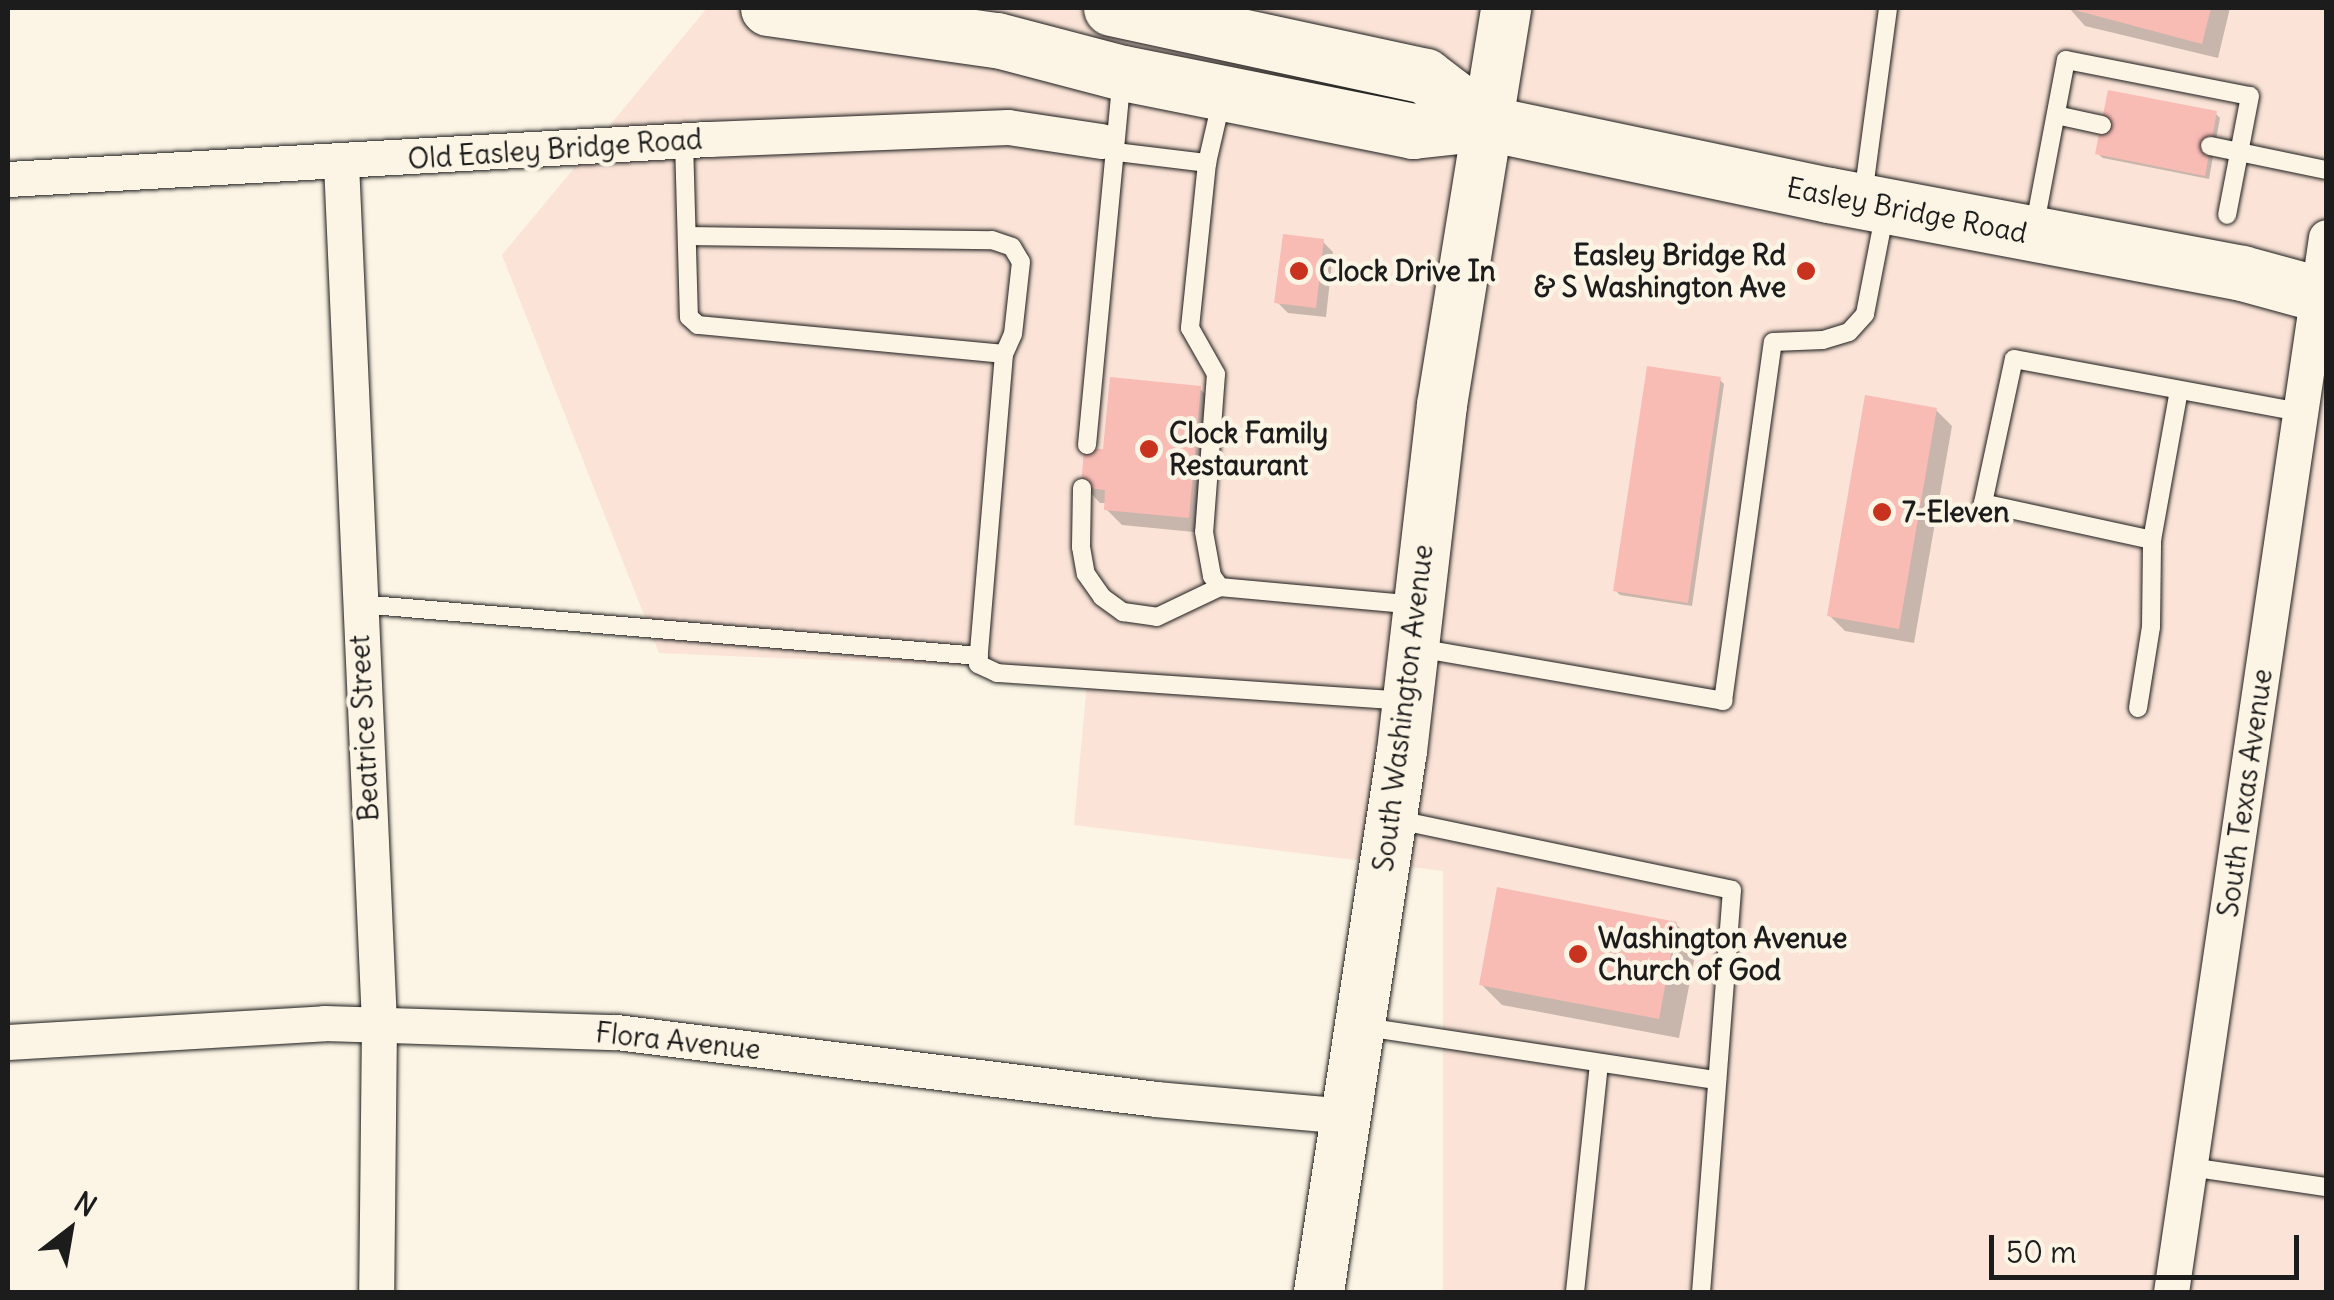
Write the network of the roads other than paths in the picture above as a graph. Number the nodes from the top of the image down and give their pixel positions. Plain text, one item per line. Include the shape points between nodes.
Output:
1 (768, 8) edge
2 (1111, 8) edge
3 (1506, 8) edge
4 (1888, 8) edge
5 (1228, 19) edge
6 (1123, 72) junction
7 (1223, 94) junction
8 (2056, 115) junction
9 (1487, 123) junction
10 (2102, 125) dead end
11 (684, 141) junction
12 (2210, 146) dead end
13 (1108, 147) junction
14 (2239, 151) junction
15 (341, 163) junction
16 (1206, 163) junction
17 (2326, 170) edge
18 (8, 179) edge
19 (1874, 204) junction
20 (2227, 215) dead end
21 (2032, 234) junction
22 (687, 236) junction
23 (2326, 237) edge
24 (2322, 295) edge
25 (1004, 354) junction
26 (2179, 390) junction
27 (2301, 412) junction
28 (1087, 446) dead end
29 (1082, 488) dead end
30 (2152, 540) junction
31 (1220, 587) junction
32 (358, 604) junction
33 (1414, 626) junction
34 (979, 656) junction
35 (1406, 702) junction
36 (2138, 708) dead end
37 (1391, 819) junction
38 (378, 1024) junction
39 (1359, 1026) junction
40 (8, 1042) edge
41 (1599, 1062) junction
42 (1717, 1080) junction
43 (1346, 1116) junction
44 (2190, 1167) junction
45 (2326, 1187) edge
46 (376, 1292) edge
47 (1320, 1292) edge
48 (1575, 1292) edge
49 (1700, 1292) edge
50 (2171, 1292) edge

1 - 6 highway, Easley Bridge Road via 997,40
2 - 5 highway, Easley Bridge Road
3 - 9 main road, South Washington Avenue
4 - 19 lane
5 - 9 highway, Easley Bridge Road via 1425,76
6 - 7 highway, Easley Bridge Road
6 - 13 lane
7 - 9 highway, Easley Bridge Road via 1414,131
7 - 16 lane
8 - 10 lane
8 - 14 lane via 2066,60 2250,96
8 - 21 lane
9 - 19 highway, Easley Bridge Road
9 - 33 main road, South Washington Avenue
11 - 13 street, Old Easley Bridge Road via 1008,127
11 - 15 street, Old Easley Bridge Road
11 - 22 lane
12 - 14 lane
13 - 16 lane
13 - 28 lane
14 - 17 lane
14 - 20 lane
15 - 18 street, Old Easley Bridge Road
15 - 32 street, Beatrice Street
16 - 31 lane via 1190,328 1216,374 1204,532
19 - 21 highway, Easley Bridge Road
19 - 33 lane via 1864,314 1849,332 1823,340 1773,342 1723,701
21 - 24 highway, Easley Bridge Road via 2242,273
22 - 25 lane via 689,317 698,325
22 - 25 lane via 992,240 1012,247 1021,262 1013,334
23 - 24 street, South Texas Avenue
24 - 27 street, South Texas Avenue
25 - 34 lane
26 - 27 lane
26 - 30 lane
26 - 30 lane via 2014,360 1983,504
27 - 44 street, South Texas Avenue
29 - 31 lane via 1086,574 1122,612 1157,617
30 - 36 lane via 2151,627
31 - 33 lane
32 - 34 lane
32 - 38 street, Beatrice Street
33 - 35 main road, South Washington Avenue
34 - 35 lane via 978,664 997,672
35 - 37 main road, South Washington Avenue
37 - 39 main road, South Washington Avenue
37 - 42 lane via 1732,890
38 - 40 street, Flora Avenue
38 - 43 street, Flora Avenue via 616,1032
38 - 46 street, Beatrice Street
39 - 41 lane
39 - 43 main road, South Washington Avenue
41 - 42 lane
41 - 48 lane
42 - 49 lane
43 - 47 main road, South Washington Avenue
44 - 45 lane
44 - 50 street, South Texas Avenue

